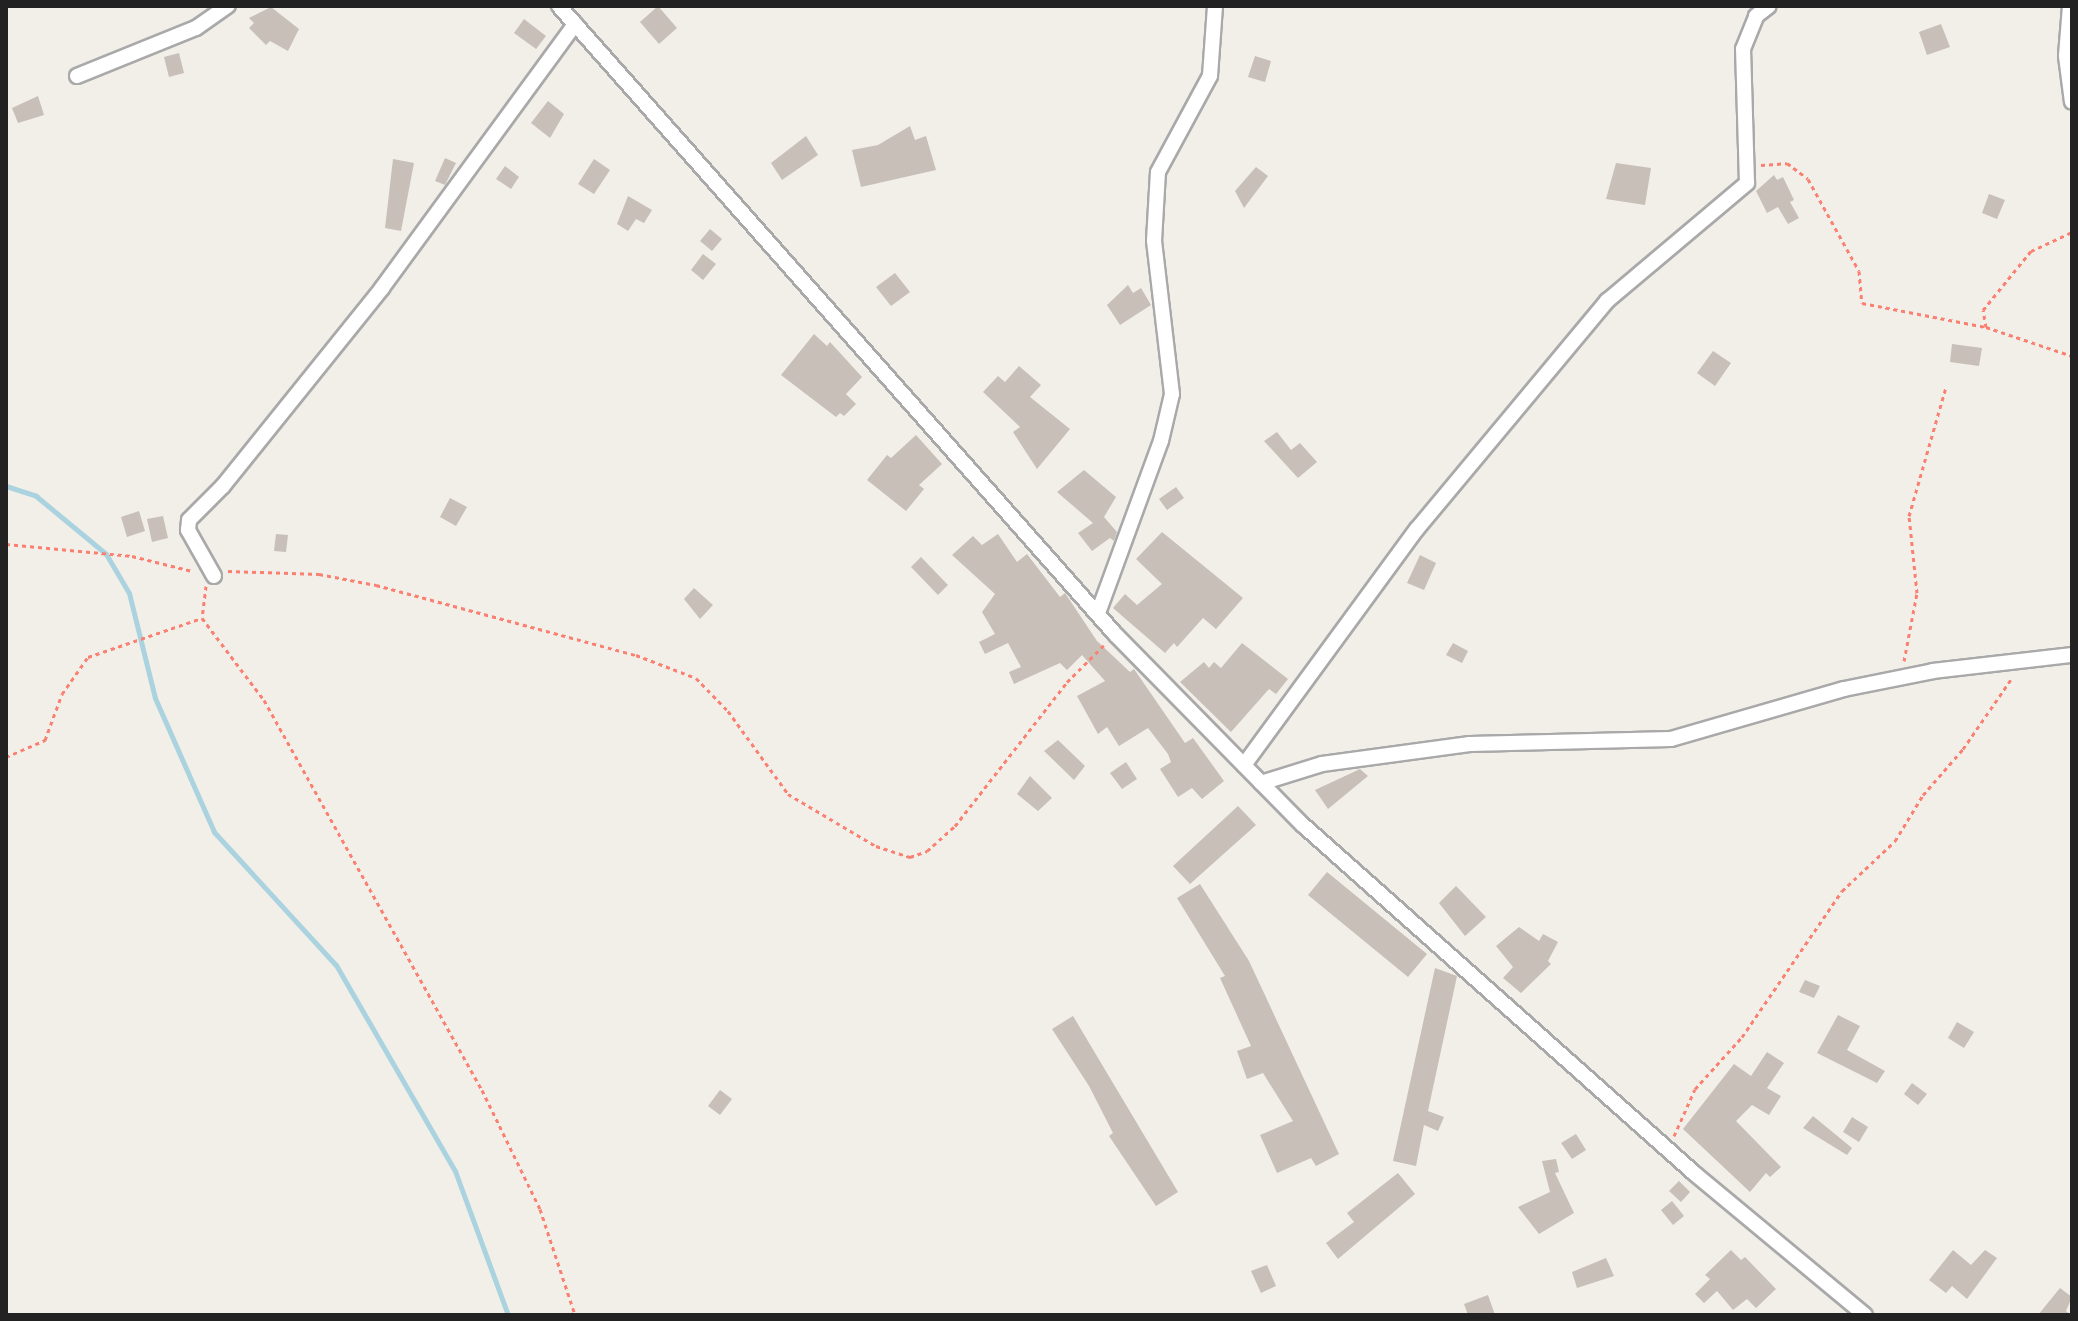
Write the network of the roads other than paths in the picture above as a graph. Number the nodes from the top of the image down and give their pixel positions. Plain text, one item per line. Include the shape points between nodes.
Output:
1 (228, 6) edge
2 (559, 6) edge
3 (1215, 6) edge
4 (1769, 6) edge
5 (2070, 6) edge
6 (575, 24) junction
7 (77, 76) dead end
8 (2072, 102) edge
9 (214, 576) road end
10 (1098, 613) junction
11 (2072, 655) edge
12 (1244, 765) junction
13 (1261, 783) junction
14 (1865, 1315) edge

1 - 7 street via 196,28
2 - 6 street
3 - 10 street via 1210,76 1158,172 1154,241 1172,394 1161,441
4 - 12 street via 1756,16 1743,49 1747,183 1607,301 1417,529
5 - 8 street via 2066,56
6 - 9 street via 382,288 223,486 189,520 188,530
6 - 10 street
10 - 12 street
11 - 13 street via 1901,677 1671,739 1470,744 1322,764
12 - 13 street
13 - 14 street via 1670,1151

